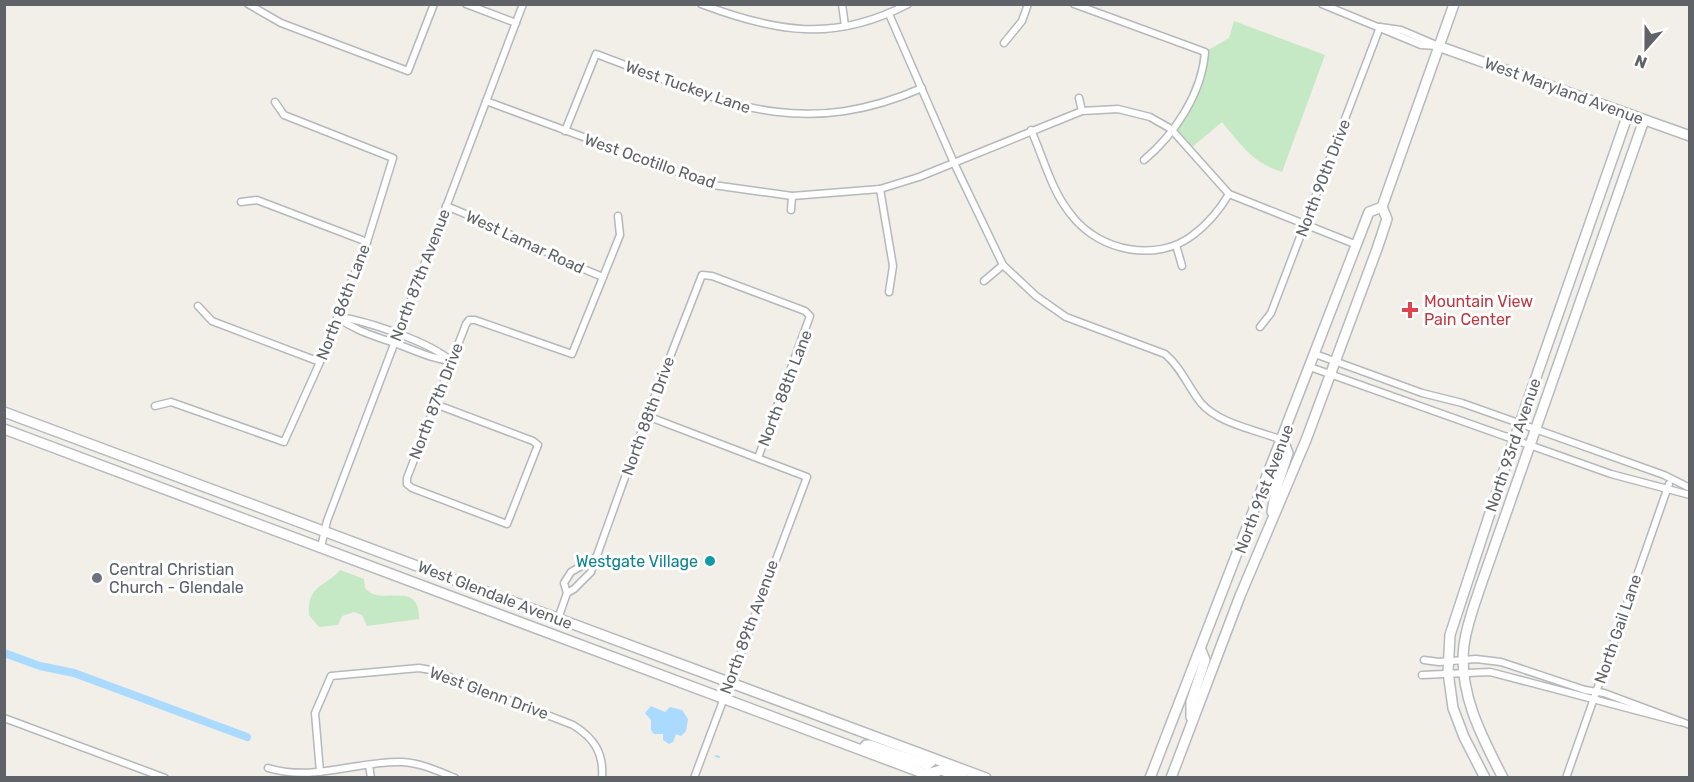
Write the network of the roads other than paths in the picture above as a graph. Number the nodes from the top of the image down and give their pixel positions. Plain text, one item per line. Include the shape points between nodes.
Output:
1 (248, 4) edge
2 (434, 4) edge
3 (466, 4) edge
4 (523, 4) edge
5 (701, 4) edge
6 (842, 4) edge
7 (908, 4) edge
8 (1028, 4) edge
9 (1074, 4) edge
10 (1322, 4) edge
11 (1454, 4) edge
12 (889, 14) junction
13 (516, 23) junction
14 (845, 26) junction
15 (1380, 27) junction
16 (1004, 44) dead end
17 (1438, 46) junction
18 (921, 88) junction
19 (1079, 98) dead end
20 (486, 101) junction
21 (275, 102) dead end
22 (1082, 111) junction
23 (1628, 114) junction
24 (1644, 120) junction
25 (1171, 129) junction
26 (1031, 130) junction
27 (565, 131) junction
28 (1689, 136) edge
29 (1144, 160) dead end
30 (954, 164) junction
31 (880, 189) junction
32 (1229, 194) junction
33 (792, 196) junction
34 (241, 202) dead end
35 (446, 206) junction
36 (1382, 207) junction
37 (791, 210) dead end
38 (618, 216) dead end
39 (1305, 225) junction
40 (367, 242) junction
41 (1176, 245) junction
42 (1357, 245) junction
43 (1003, 265) junction
44 (1182, 266) dead end
45 (603, 278) junction
46 (984, 281) dead end
47 (889, 292) dead end
48 (198, 306) dead end
49 (810, 316) joint
50 (337, 317) junction
51 (365, 323) junction
52 (1260, 327) dead end
53 (361, 333) junction
54 (398, 335) junction
55 (394, 343) junction
56 (1315, 354) junction
57 (452, 361) junction
58 (320, 362) junction
59 (1335, 362) junction
60 (1310, 367) junction
61 (1330, 375) junction
62 (435, 404) junction
63 (155, 405) dead end
64 (4, 412) edge
65 (647, 416) junction
66 (1520, 424) junction
67 (4, 429) edge
68 (1535, 430) junction
69 (1514, 439) junction
70 (1283, 440) junction
71 (1530, 444) junction
72 (758, 458) junction
73 (1669, 484) junction
74 (1689, 488) edge
75 (1689, 495) edge
76 (1271, 523) junction
77 (325, 531) junction
78 (321, 547) junction
79 (596, 557) junction
80 (571, 572) junction
81 (580, 581) junction
82 (567, 592) junction
83 (558, 619) junction
84 (552, 634) junction
85 (1201, 650) junction
86 (1424, 660) dead end
87 (1447, 660) junction
88 (1463, 660) junction
89 (1448, 672) junction
90 (1464, 672) junction
91 (1422, 675) dead end
92 (729, 682) junction
93 (1595, 694) junction
94 (723, 697) junction
95 (4, 718) edge
96 (1689, 725) edge
97 (1190, 726) junction
98 (862, 750) junction
99 (934, 759) junction
100 (369, 765) junction
101 (268, 768) dead end
102 (320, 772) junction
103 (931, 776) edge
104 (165, 777) edge
105 (371, 777) edge
106 (455, 777) edge
107 (602, 777) edge
108 (694, 777) edge
109 (963, 777) edge
110 (986, 777) edge
111 (1150, 777) edge
112 (1171, 777) edge
113 (1485, 777) edge
114 (1503, 777) edge
115 (1566, 777) edge

1 - 2 street via 282,23 408,71
3 - 13 street
4 - 13 street, North 87th Avenue
5 - 14 street via 768,27 800,30
6 - 14 street
7 - 12 street
8 - 16 street via 1022,21
9 - 25 street via 1205,52 1204,69 1193,97
10 - 15 street, West Maryland Avenue
11 - 17 main road, North 91st Avenue
12 - 14 street
12 - 18 street
13 - 20 street, North 87th Avenue
15 - 17 street, West Maryland Avenue via 1401,30
15 - 39 street, North 90th Drive
17 - 23 main road, West Maryland Avenue
17 - 36 main road, North 91st Avenue
18 - 27 street, West Tuckey Lane via 885,104 831,114 792,114 754,110 718,100 596,54
18 - 30 street
19 - 22 street
20 - 27 street, West Ocotillo Road
20 - 35 street, North 87th Avenue
21 - 40 street, North 86th Lane via 284,115 393,158
22 - 25 street via 1118,109 1150,117
22 - 26 street
23 - 24 main road, West Maryland Avenue
23 - 66 main road, North 93rd Avenue
24 - 28 main road, West Maryland Avenue
24 - 68 main road, North 93rd Avenue
25 - 29 street
25 - 32 street
26 - 30 street, West Ocotillo Road
26 - 41 street via 1063,203 1095,237 1125,249 1154,250
27 - 33 street, West Ocotillo Road via 713,184
30 - 31 street, West Ocotillo Road
30 - 43 street
31 - 33 street, West Ocotillo Road
31 - 47 street via 893,266
32 - 39 street
32 - 41 street via 1207,223
33 - 37 street
34 - 40 street via 257,200
35 - 45 street, West Lamar Road via 491,223 551,256
35 - 54 street, North 87th Avenue
36 - 42 main road, North 91st Avenue via 1369,212
36 - 59 main road, North 91st Avenue via 1388,219
38 - 45 street via 620,235
39 - 42 street
39 - 52 street, North 90th Drive via 1270,313
40 - 50 street, North 86th Lane
41 - 44 street
42 - 56 main road, North 91st Avenue
43 - 46 street
43 - 70 street via 1035,296 1066,317 1165,354 1199,401 1215,414
45 - 57 street, North 87th Drive via 572,354 469,320
48 - 58 street via 212,321
49 - 65 street, North 88th Drive via 702,275
49 - 72 street, North 88th Lane
50 - 51 street
50 - 53 street
50 - 58 street, North 86th Lane
51 - 53 street
51 - 54 street
53 - 55 street
54 - 55 street, North 87th Avenue
54 - 57 street via 441,352
55 - 57 street via 438,360
55 - 77 street, North 87th Avenue
56 - 59 street
56 - 60 main road, North 91st Avenue
57 - 62 street, North 87th Drive
58 - 63 street, North 86th Lane via 284,442 171,402
59 - 61 main road, North 91st Avenue
59 - 66 street
60 - 61 street
60 - 70 main road, North 91st Avenue
61 - 69 street
61 - 76 main road, North 91st Avenue
62 - 62 street, North 87th Drive via 538,445 507,524 407,484
64 - 77 main road, West Glendale Avenue
65 - 72 street
65 - 79 street, North 88th Drive
66 - 68 street
66 - 69 main road, North 93rd Avenue
67 - 78 main road, West Glendale Avenue
68 - 71 main road, North 93rd Avenue
68 - 73 street via 1664,475
69 - 71 street
69 - 87 main road, North 93rd Avenue via 1455,615
70 - 76 main road via 1288,453 1273,500
70 - 85 main road, North 91st Avenue
71 - 73 street via 1611,474
71 - 88 main road, North 93rd Avenue via 1471,617
72 - 92 street, North 89th Avenue via 807,477
73 - 74 street
73 - 75 street
73 - 93 street, North Gail Lane
76 - 97 main road, North 91st Avenue
77 - 78 street, North 87th Avenue
77 - 83 main road, West Glendale Avenue
78 - 84 main road, West Glendale Avenue
79 - 80 street
79 - 81 street, North 88th Drive via 591,572
80 - 81 street
80 - 82 street via 564,583
81 - 82 street, North 88th Drive
82 - 83 street
83 - 84 main road
83 - 92 main road, West Glendale Avenue
84 - 94 main road, West Glendale Avenue
85 - 97 main road via 1206,660 1191,702
85 - 111 main road, North 91st Avenue
86 - 87 street
87 - 88 street
87 - 89 main road, North 93rd Avenue
88 - 90 main road, North 93rd Avenue
88 - 93 street via 1501,662
89 - 90 street
89 - 91 street
89 - 113 main road, North 93rd Avenue via 1457,722
90 - 93 street via 1502,674 1582,698
90 - 114 main road, North 93rd Avenue via 1472,711
92 - 94 street, North 89th Avenue
92 - 99 main road, West Glendale Avenue
93 - 96 street
93 - 115 street, North Gail Lane
94 - 98 main road, West Glendale Avenue
94 - 108 street, North 89th Avenue
95 - 104 street
97 - 112 main road, North 91st Avenue
98 - 99 main road via 870,745 927,765
98 - 103 main road, West Glendale Avenue
99 - 110 main road, West Glendale Avenue
100 - 102 street
100 - 105 street
100 - 106 street via 415,764
101 - 102 street via 299,775
102 - 107 street, West Glenn Drive via 315,713 331,676 405,668 431,670 573,724 600,751
103 - 109 main road, West Glendale Avenue via 941,770

